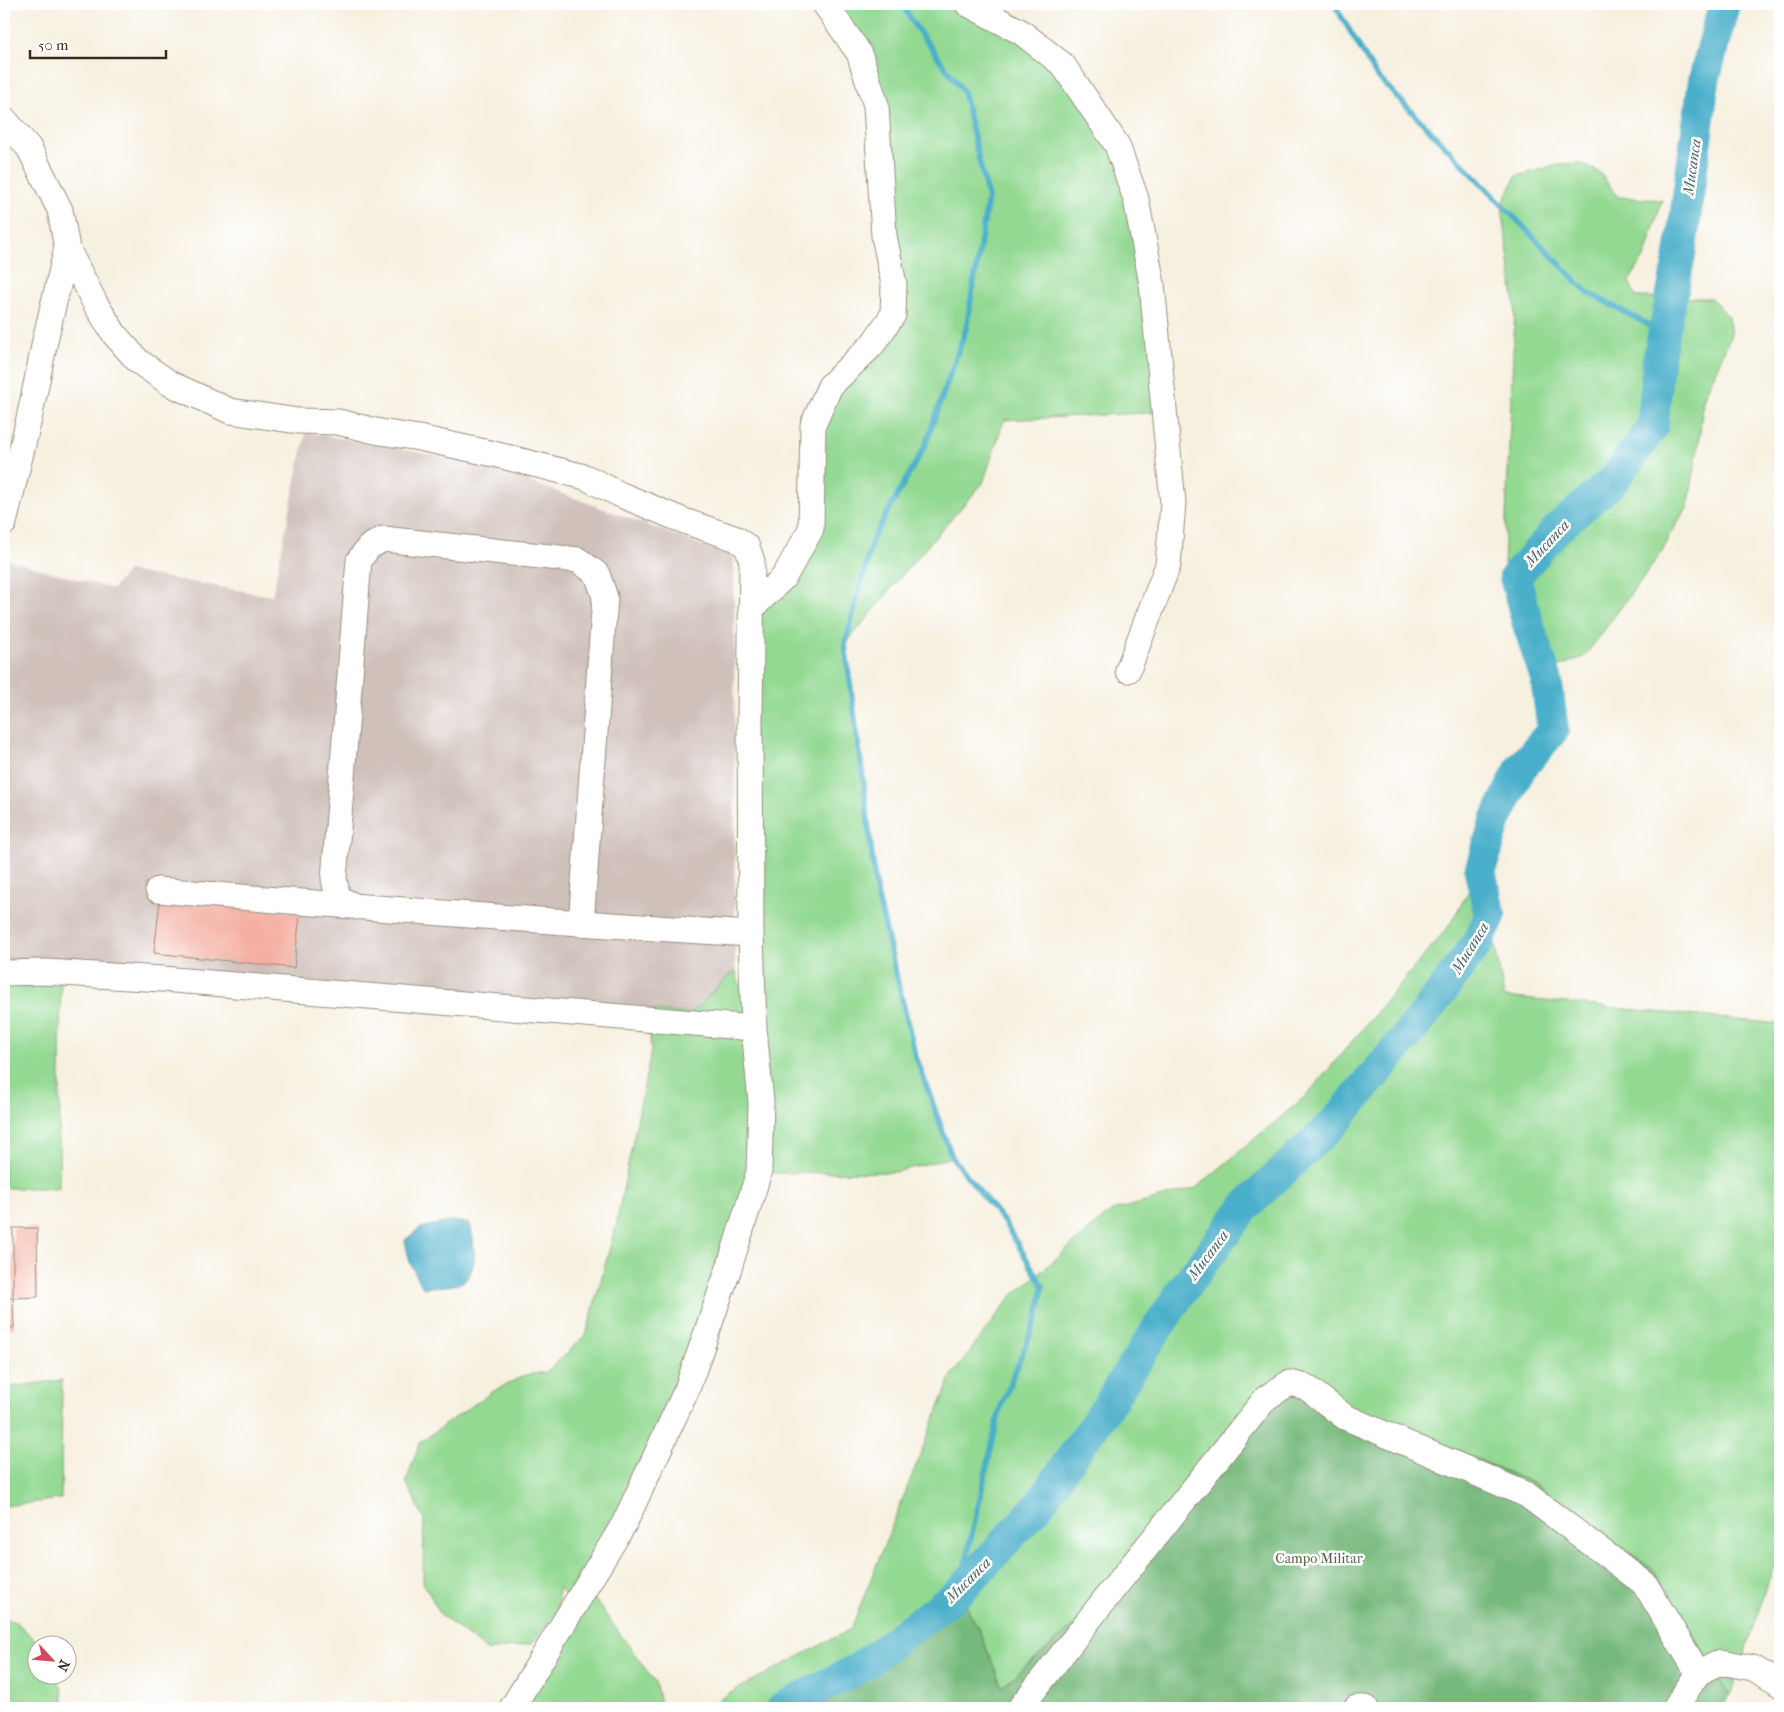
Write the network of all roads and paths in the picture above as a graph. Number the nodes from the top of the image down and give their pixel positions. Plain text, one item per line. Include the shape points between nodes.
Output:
1 (825, 4) edge
2 (968, 4) edge
3 (4, 119) edge
4 (67, 248) junction
5 (4, 523) edge
6 (751, 610) junction
7 (1128, 670) dead end
8 (158, 890) dead end
9 (357, 907) junction
10 (581, 924) junction
11 (751, 934) junction
12 (4, 973) edge
13 (754, 1028) junction
14 (1698, 1673) junction
15 (1780, 1684) edge
16 (512, 1708) edge
17 (1020, 1708) edge
18 (1356, 1708) edge
19 (1366, 1708) edge
20 (1675, 1708) edge

1 - 6 street via 859,53 876,105 884,236 894,284 893,315 872,345 830,386 812,425 811,529 784,577
2 - 7 street via 1021,32 1063,65 1117,145 1136,199 1152,284 1172,503 1168,565
3 - 4 street via 29,148 60,210
4 - 5 street
4 - 6 street via 115,335 138,361 171,384 230,411 298,421 338,422 494,454 585,477 684,521 737,539 747,547 752,561
6 - 11 street
8 - 9 street
9 - 10 street
9 - 10 street via 338,898 334,880 359,560 369,547 383,539 578,560 597,574 605,597
10 - 11 street
11 - 13 street
12 - 13 street via 46,972 162,979
13 - 16 street via 761,1102 759,1172 687,1389 624,1524
14 - 15 street via 1721,1662 1753,1668
14 - 17 street via 1645,1584 1527,1495 1345,1417 1306,1387 1289,1383 1266,1398
14 - 20 street
18 - 19 street

